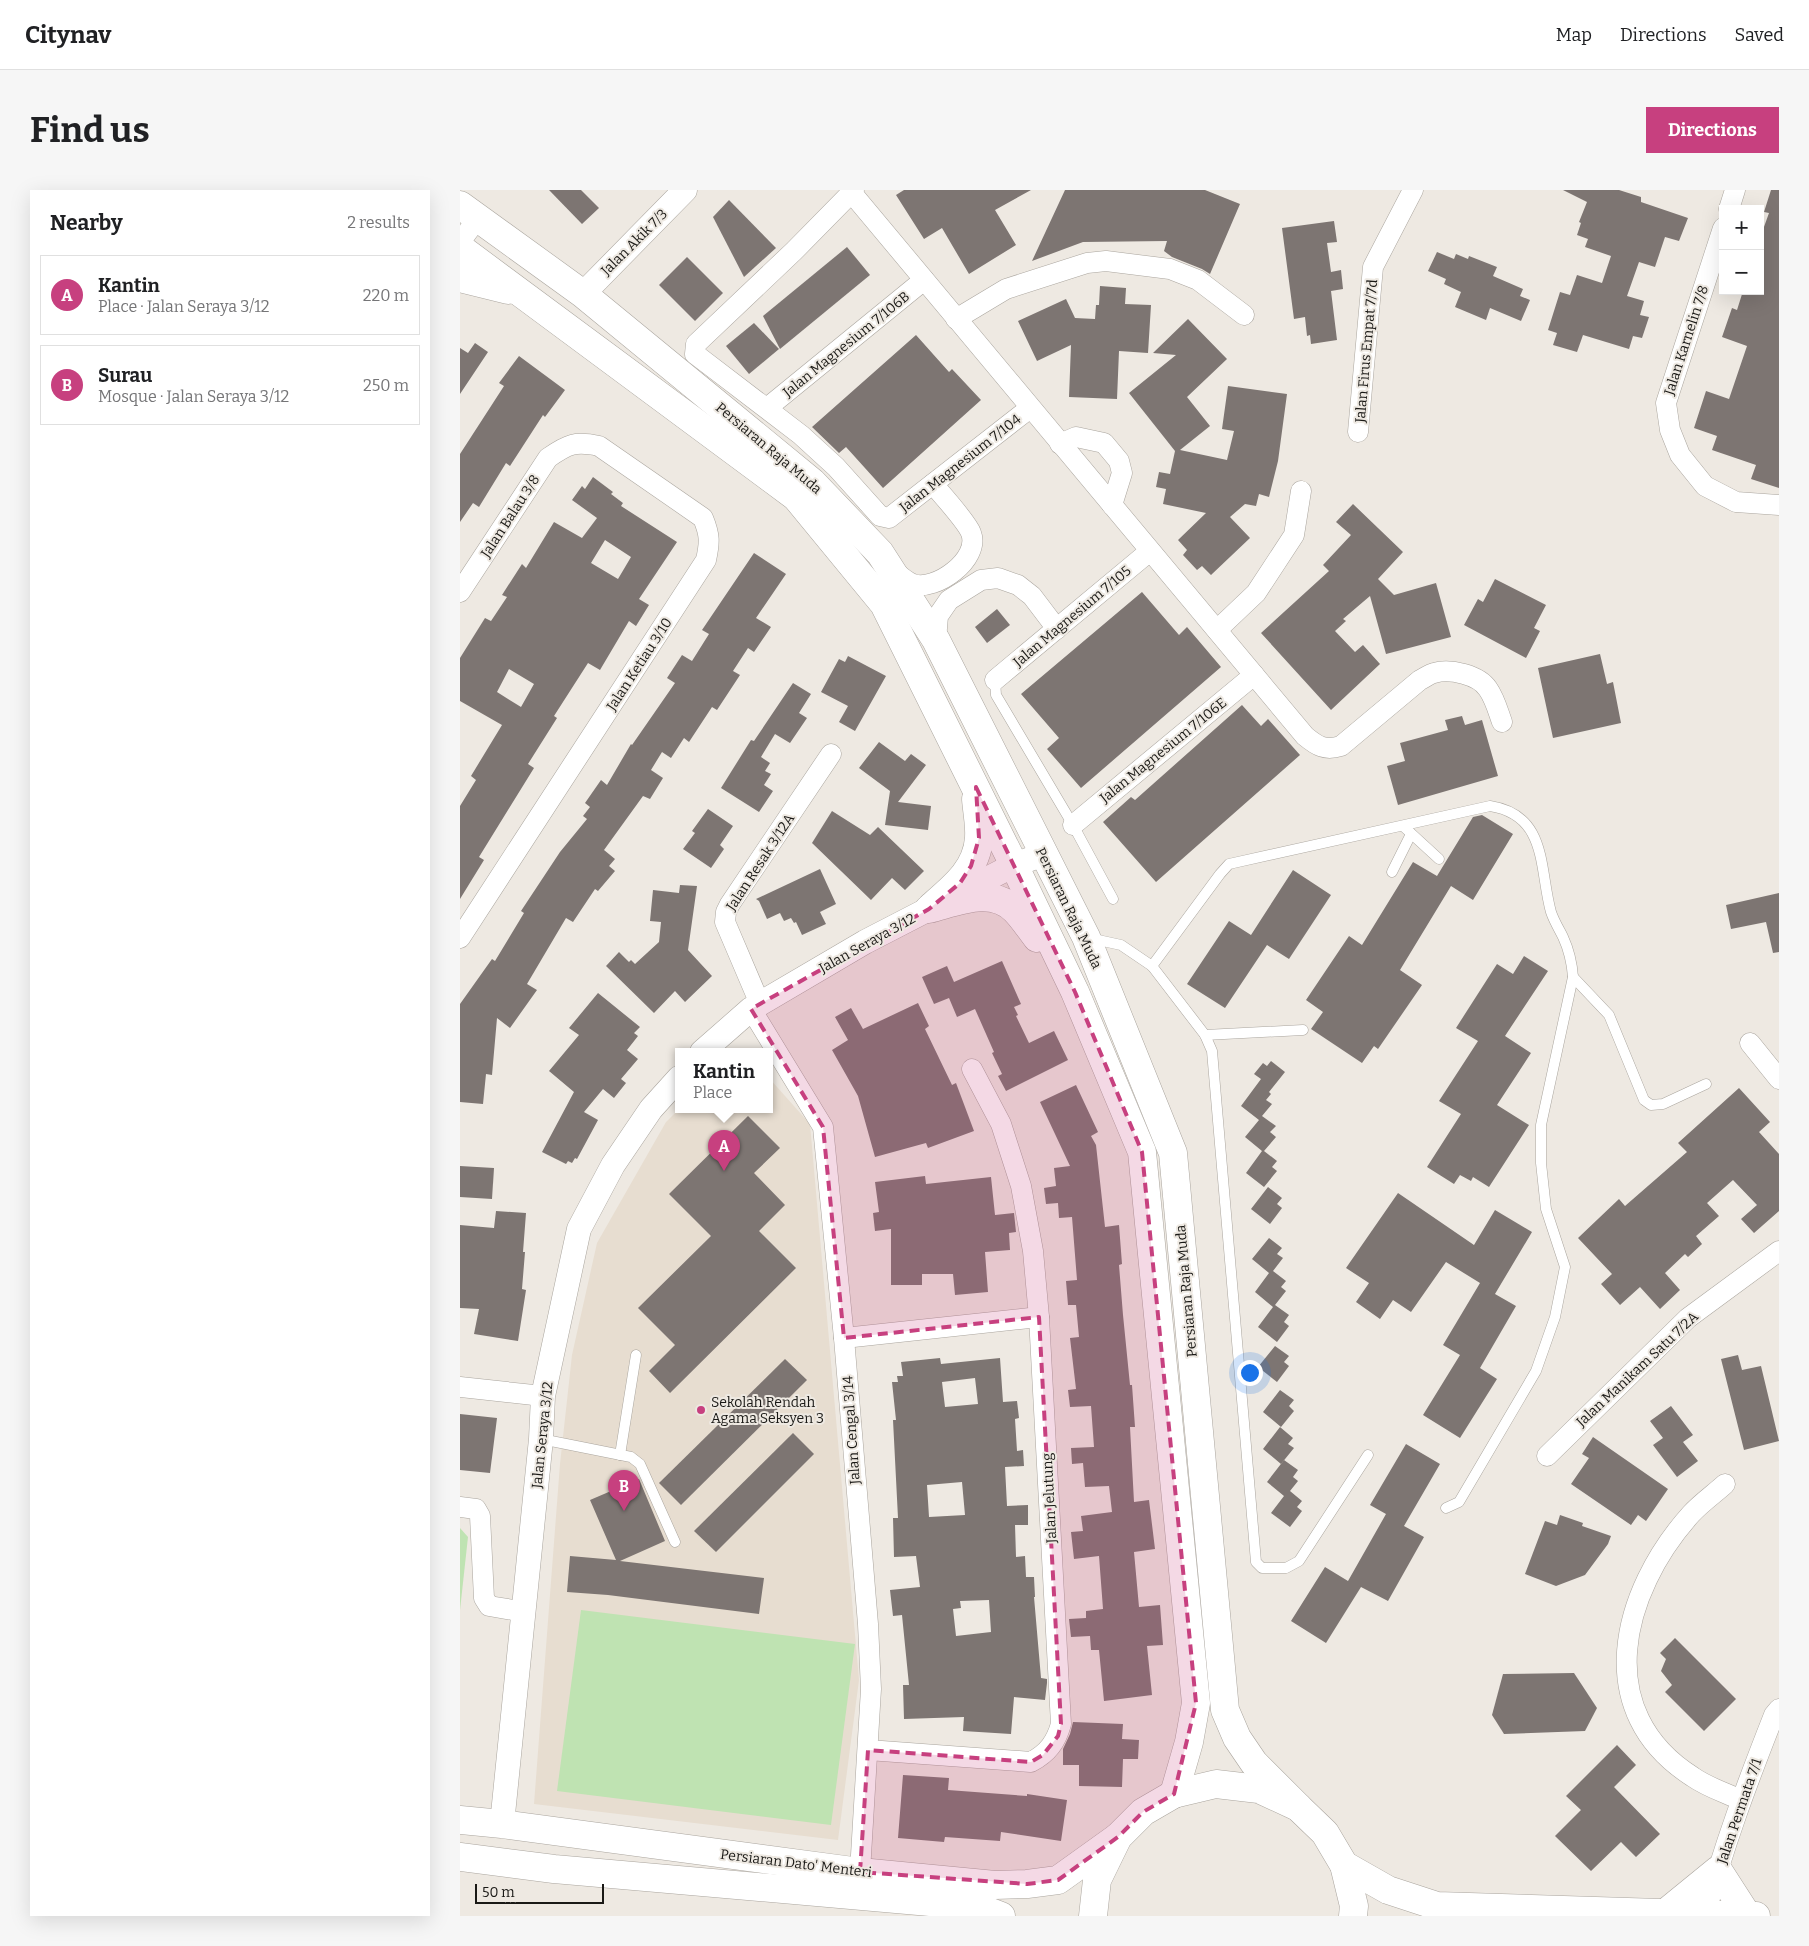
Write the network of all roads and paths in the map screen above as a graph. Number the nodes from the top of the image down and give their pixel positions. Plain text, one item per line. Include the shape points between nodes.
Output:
1 (685, 190) edge
2 (1413, 190) edge
3 (1735, 190) edge
4 (853, 191) edge
5 (1730, 205) edge
6 (469, 211) edge
7 (1719, 240) edge
8 (460, 242) edge
9 (460, 248) edge
10 (460, 278) edge
11 (924, 280) junction
12 (522, 293) junction
13 (583, 294) junction
14 (1244, 315) dead end
15 (956, 319) junction
16 (767, 408) junction
17 (1030, 408) junction
18 (1358, 432) dead end
19 (1060, 444) junction
20 (567, 445) joint
21 (933, 484) junction
22 (1301, 491) dead end
23 (1112, 505) junction
24 (1779, 505) edge
25 (1150, 551) junction
26 (888, 567) junction
27 (460, 592) edge
28 (1057, 629) junction
29 (1217, 630) junction
30 (936, 640) junction
31 (1254, 676) junction
32 (995, 680) joint
33 (1502, 722) dead end
34 (831, 754) dead end
35 (976, 787) junction
36 (1073, 825) junction
37 (1403, 826) junction
38 (1411, 834) junction
39 (1044, 854) junction
40 (1438, 859) dead end
41 (1014, 865) junction
42 (1392, 872) dead end
43 (1113, 899) dead end
44 (929, 909) junction
45 (1086, 937) junction
46 (460, 938) edge
47 (1152, 966) junction
48 (1573, 977) junction
49 (1075, 992) junction
50 (756, 1006) junction
51 (1303, 1030) dead end
52 (1205, 1035) junction
53 (1750, 1043) dead end
54 (707, 1048) edge
55 (972, 1069) dead end
56 (1779, 1079) edge
57 (675, 1082) edge
58 (1706, 1084) dead end
59 (1779, 1251) edge
60 (1039, 1317) junction
61 (844, 1338) junction
62 (636, 1355) dead end
63 (460, 1387) edge
64 (543, 1396) junction
65 (541, 1438) junction
66 (620, 1455) junction
67 (1368, 1455) dead end
68 (1547, 1456) dead end
69 (1725, 1484) dead end
70 (460, 1507) edge
71 (1446, 1508) dead end
72 (675, 1542) dead end
73 (525, 1612) junction
74 (1779, 1709) edge
75 (868, 1750) junction
76 (1174, 1794) junction
77 (1741, 1800) junction
78 (1298, 1807) junction
79 (460, 1820) edge
80 (502, 1824) junction
81 (1118, 1837) junction
82 (460, 1857) edge
83 (1344, 1865) junction
84 (554, 1869) junction
85 (1718, 1870) junction
86 (860, 1872) junction
87 (1664, 1914) junction
88 (1001, 1916) edge
89 (1093, 1916) edge
90 (1353, 1916) edge
91 (1705, 1916) edge
92 (1752, 1916) edge

1 - 13 street, Jalan Akik 7/3
2 - 18 street, Jalan Firus Empat 7/7d via 1373,268
3 - 5 street
4 - 11 street
4 - 16 street via 696,344 694,354
6 - 8 street
6 - 13 main road, Persiaran Raja Muda
7 - 24 street, Jalan Karnelin 7/8 via 1666,402 1670,430 1680,455 1704,486 1736,502
9 - 12 main road, Persiaran Raja Muda
10 - 12 main road
11 - 15 street
11 - 16 street, Jalan Magnesium 7/106B
12 - 35 main road, Persiaran Raja Muda via 796,497 884,604
13 - 26 main road, Persiaran Raja Muda via 812,482 880,554
14 - 15 street via 1198,280 1170,269 1106,261 1087,263 1006,289
15 - 17 street
16 - 21 street, Jalan Magnesium 7/104 via 836,467 880,516 889,518
17 - 19 street
17 - 21 street, Jalan Magnesium 7/104
19 - 23 street
19 - 23 street via 1076,437 1104,443 1119,461 1122,474
20 - 27 street, Jalan Balau 3/8 via 548,458
20 - 46 street, Jalan Ketiau 3/10 via 582,442 599,446 703,518 710,543 706,560
21 - 26 street via 971,534 973,547 968,559 928,585 913,584
22 - 29 street via 1294,535 1256,593
23 - 25 street
25 - 28 street, Jalan Magnesium 7/105
25 - 29 street
26 - 30 main road, Persiaran Raja Muda
28 - 30 street via 1032,596 1018,584 998,578 981,580 949,600 938,616
28 - 32 street, Jalan Magnesium 7/105
29 - 31 street
30 - 39 main road, Persiaran Raja Muda
31 - 33 street via 1318,747 1331,749 1341,746 1420,680 1440,671 1453,671 1478,679 1488,688
31 - 36 street, Jalan Magnesium 7/106E
32 - 36 lane via 996,695
34 - 50 street, Jalan Resak 3/12A via 726,912 725,922
35 - 41 main road, Persiaran Raja Muda
35 - 44 main road via 979,838 971,866 960,883
36 - 43 lane
37 - 38 lane
37 - 47 lane via 1230,864
37 - 48 lane via 1490,806 1503,808 1529,825 1537,840 1552,914 1572,960
38 - 40 lane
38 - 42 lane
39 - 41 street, Jalan Seraya 3/12
39 - 45 main road, Persiaran Raja Muda
41 - 44 street, Jalan Seraya 3/12
41 - 49 main road, Persiaran Raja Muda
44 - 49 main road via 975,897 1004,901 1016,910
44 - 50 street, Jalan Seraya 3/12 via 865,942
45 - 47 lane via 1122,946
45 - 78 main road, Persiaran Raja Muda via 1172,1152 1225,1710 1237,1738 1254,1763
47 - 52 lane
48 - 58 lane via 1609,1015 1644,1100 1651,1105 1663,1104
48 - 71 lane via 1541,1125 1546,1209 1565,1267 1556,1317 1536,1371 1459,1502
49 - 76 main road, Persiaran Raja Muda via 1142,1152 1196,1703
50 - 54 street, Jalan Seraya 3/12
50 - 61 street, Jalan Cengal 3/14 via 824,1127
51 - 52 lane
52 - 67 lane via 1212,1050 1256,1562 1262,1568 1286,1568 1299,1561
53 - 56 street
55 - 60 street, Jalan Jelutung via 1001,1124 1021,1186 1033,1251
57 - 64 street, Jalan Seraya 3/12 via 651,1109 613,1165 579,1229
59 - 68 street, Jalan Manikam Satu 7/2A via 1688,1318
60 - 61 street
60 - 75 street, Jalan Jelutung via 1061,1724 1058,1736 1043,1755 1031,1762
61 - 75 street, Jalan Cengal 3/14 via 868,1624 871,1689
62 - 66 lane
63 - 64 street
64 - 65 street, Jalan Seraya 3/12
65 - 66 lane
65 - 73 street, Jalan Seraya 3/12
66 - 72 lane via 631,1457 640,1464
69 - 77 street via 1691,1514 1659,1557 1638,1596 1627,1637 1627,1683 1641,1725 1664,1754 1693,1778
70 - 73 street via 476,1509 480,1516 486,1603
73 - 80 street, Jalan Seraya 3/12
74 - 77 street, Jalan Permata 7/1
75 - 86 street, Jalan Cengal 3/14
76 - 78 main road via 1216,1784 1259,1789
76 - 81 main road via 1143,1812
77 - 85 street, Jalan Permata 7/1
78 - 83 main road, Persiaran Raja Muda via 1325,1833
79 - 80 main road, Persiaran Dato' Menteri
80 - 84 main road via 503,1839 508,1844 545,1858
80 - 86 main road, Persiaran Dato' Menteri
81 - 86 main road, Persiaran Dato' Menteri via 1058,1880 995,1885
81 - 89 main road via 1097,1880
82 - 84 main road, Persiaran Dato' Menteri
83 - 87 main road via 1388,1890 1437,1906
83 - 90 main road via 1354,1906
84 - 88 main road, Persiaran Dato' Menteri via 975,1906
85 - 87 main road
85 - 91 street, Jalan Permata 7/1
85 - 92 main road
87 - 91 main road
91 - 92 main road

